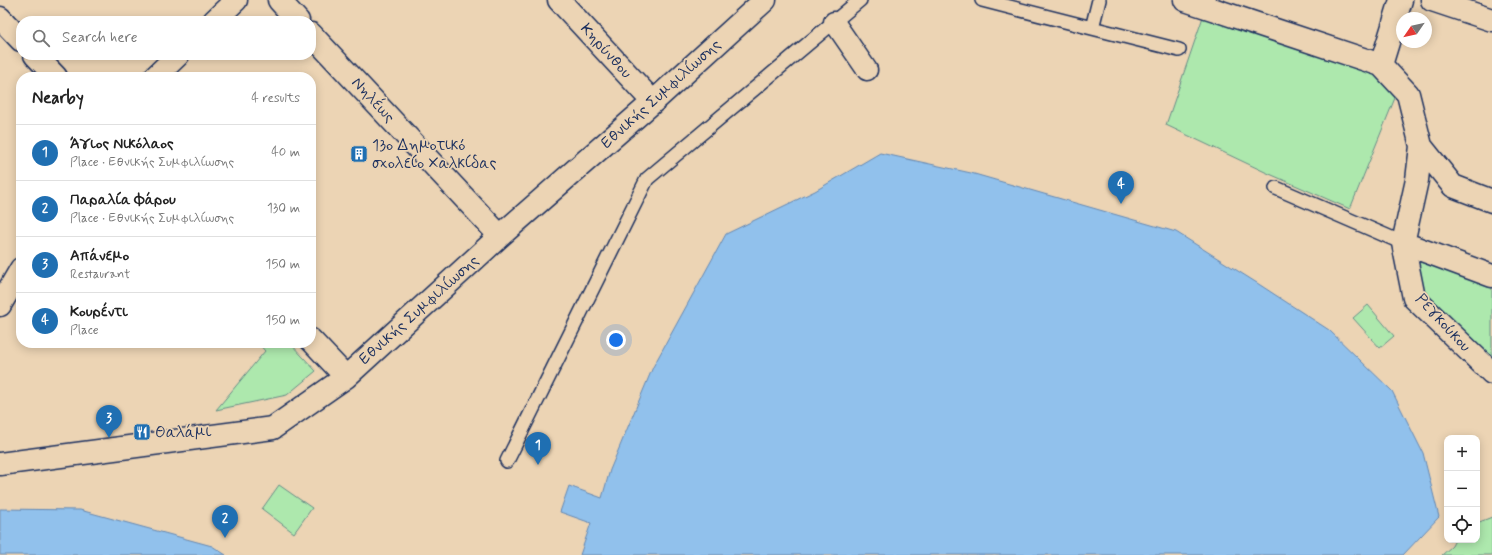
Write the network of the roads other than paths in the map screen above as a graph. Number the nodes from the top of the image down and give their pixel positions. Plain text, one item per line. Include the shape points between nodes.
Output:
1 (236, 0) edge
2 (279, 0) edge
3 (559, 0) edge
4 (765, 0) edge
5 (860, 0) edge
6 (982, 0) edge
7 (1099, 0) edge
8 (1185, 0) edge
9 (1401, 0) edge
10 (1432, 0) edge
11 (219, 16) edge
12 (293, 16) edge
13 (0, 18) edge
14 (1492, 20) edge
15 (834, 22) junction
16 (1092, 28) junction
17 (16, 35) edge
18 (316, 39) edge
19 (1180, 50) dead end
20 (40, 60) edge
21 (173, 60) edge
22 (1381, 65) junction
23 (868, 70) dead end
24 (51, 72) edge
25 (160, 72) edge
26 (653, 102) junction
27 (1422, 146) junction
28 (1276, 188) dead end
29 (1492, 201) edge
30 (500, 236) junction
31 (1403, 243) junction
32 (1492, 276) edge
33 (16, 278) edge
34 (0, 305) edge
35 (316, 345) edge
36 (1492, 373) edge
37 (346, 377) junction
38 (507, 461) dead end
39 (0, 464) edge

1 - 11 street
2 - 12 street
3 - 26 street, Κηρύνθου
4 - 26 street, Εθνικής Συμφιλίωσης
5 - 15 lane
6 - 16 lane
7 - 16 lane
8 - 22 street
9 - 22 street
10 - 14 street
13 - 17 street
15 - 23 street
15 - 38 lane via 647,179
16 - 19 lane
18 - 30 street, Νηλέως
20 - 24 street
21 - 25 street
22 - 27 street via 1408,94
26 - 30 street, Εθνικής Συμφιλίωσης
27 - 29 street via 1453,186
27 - 31 street
28 - 31 lane
30 - 37 street, Εθνικής Συμφιλίωσης
31 - 32 street
31 - 36 street, Ρεγκούκου via 1414,298
33 - 34 street
35 - 37 street
37 - 39 street, Εθνικής Συμφιλίωσης via 273,428

